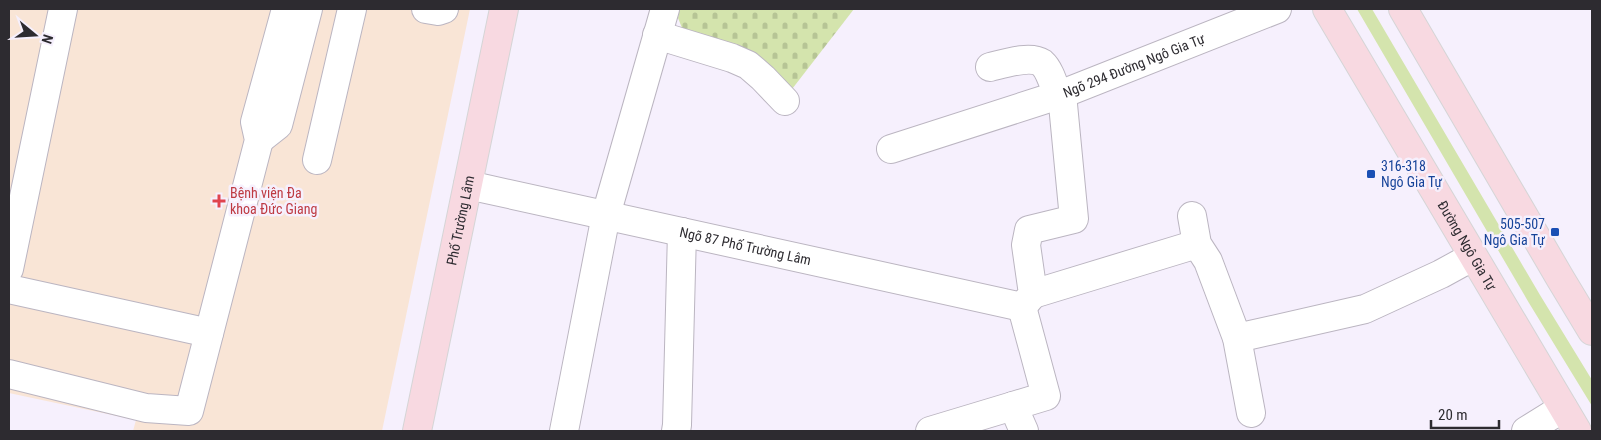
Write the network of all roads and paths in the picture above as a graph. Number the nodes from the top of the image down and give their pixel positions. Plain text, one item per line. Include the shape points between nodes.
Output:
1 (63, 9) edge
2 (286, 9) edge
3 (308, 9) edge
4 (352, 9) edge
5 (426, 9) edge
6 (444, 9) edge
7 (665, 9) edge
8 (1277, 9) edge
9 (1327, 9) edge
10 (1403, 9) edge
11 (498, 10) edge
12 (657, 35) junction
13 (990, 67) dead end
14 (1060, 95) junction
15 (785, 101) dead end
16 (259, 140) junction
17 (891, 149) dead end
18 (317, 160) dead end
19 (468, 185) junction
20 (606, 215) junction
21 (1192, 216) dead end
22 (682, 232) junction
23 (1197, 244) junction
24 (1472, 257) junction
25 (9, 269) edge
26 (9, 289) edge
27 (1028, 300) junction
28 (1592, 331) edge
29 (209, 333) junction
30 (1237, 338) junction
31 (9, 374) edge
32 (1014, 406) junction
33 (1562, 408) junction
34 (1251, 413) dead end
35 (417, 431) edge
36 (564, 431) edge
37 (676, 431) edge
38 (930, 431) edge
39 (1024, 431) edge
40 (1526, 431) edge
41 (1577, 431) edge

1 - 25 street
2 - 16 street via 255,122
3 - 16 street via 278,125
4 - 18 street
5 - 6 street
7 - 12 street
8 - 14 street, Ngõ 294 Đường Ngô Gia Tự
9 - 24 main road, Đường Ngô Gia Tự
10 - 28 main road
11 - 19 main road, Phố Trường Lâm
12 - 15 street via 748,65
12 - 20 street
13 - 14 street via 1020,60 1042,63
14 - 17 street
14 - 27 street, Ngõ 294 Đường Ngô Gia Tự via 1074,219 1029,230 1026,245
16 - 29 street
19 - 20 street, Ngõ 87 Phố Trường Lâm
19 - 35 main road, Phố Trường Lâm
20 - 22 street, Ngõ 87 Phố Trường Lâm
20 - 36 street
21 - 23 street
22 - 27 street, Ngõ 87 Phố Trường Lâm
22 - 37 street
23 - 27 street
23 - 30 street via 1208,261
24 - 30 street via 1365,309
24 - 33 main road, Đường Ngô Gia Tự
26 - 29 street
27 - 32 street via 1046,396
29 - 31 street via 189,411 146,408
30 - 34 street
32 - 38 street
32 - 39 street
33 - 40 street
33 - 41 main road, Đường Ngô Gia Tự

